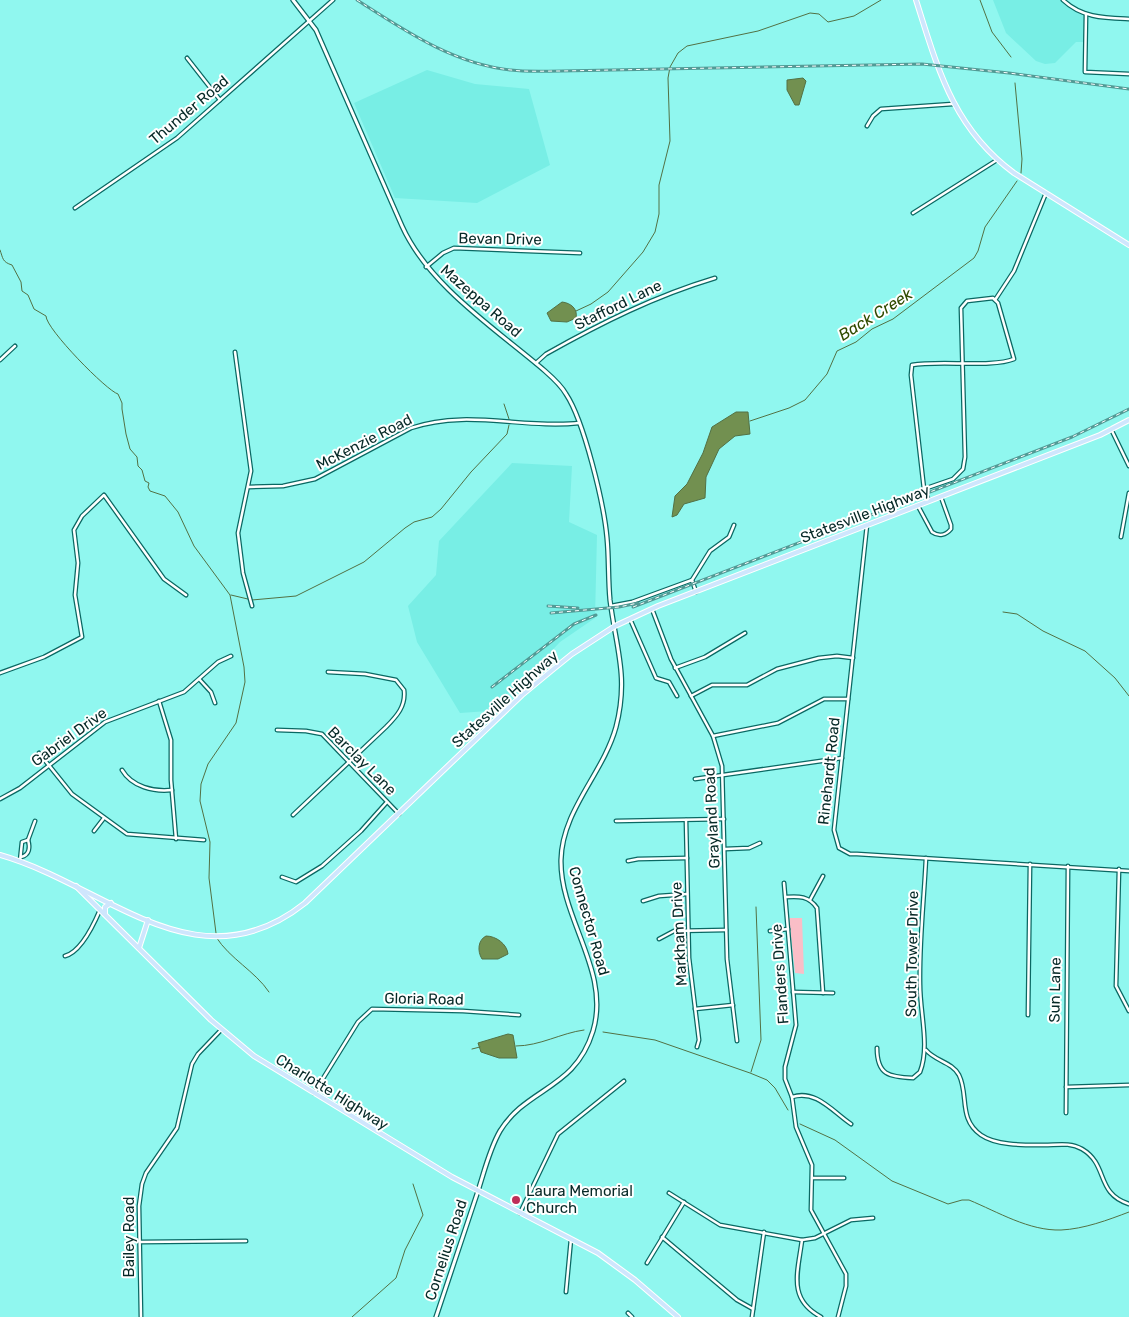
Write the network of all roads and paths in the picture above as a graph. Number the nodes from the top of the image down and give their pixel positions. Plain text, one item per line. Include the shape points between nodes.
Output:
1 (293, 0) edge
2 (333, 0) edge
3 (916, 0) edge
4 (1063, 0) edge
5 (1086, 14) junction
6 (1129, 19) edge
7 (310, 21) junction
8 (187, 58) dead end
9 (1129, 74) edge
10 (220, 100) junction
11 (953, 104) junction
12 (867, 126) dead end
13 (997, 160) junction
14 (1046, 193) junction
15 (75, 208) dead end
16 (913, 214) dead end
17 (1129, 244) edge
18 (580, 253) dead end
19 (426, 267) junction
20 (715, 278) dead end
21 (995, 300) junction
22 (15, 346) dead end
23 (235, 352) dead end
24 (0, 360) edge
25 (536, 363) junction
26 (963, 363) junction
27 (1129, 420) edge
28 (579, 423) junction
29 (1111, 429) junction
30 (1129, 466) edge
31 (249, 487) junction
32 (924, 488) junction
33 (1129, 493) edge
34 (941, 496) junction
35 (929, 501) junction
36 (918, 506) junction
37 (734, 525) dead end
38 (867, 525) junction
39 (1121, 536) dead end
40 (692, 580) junction
41 (696, 592) junction
42 (186, 595) dead end
43 (252, 606) dead end
44 (611, 606) junction
45 (652, 609) junction
46 (630, 619) junction
47 (615, 626) junction
48 (745, 633) dead end
49 (231, 656) dead end
50 (853, 658) junction
51 (675, 668) junction
52 (328, 672) dead end
53 (0, 673) edge
54 (200, 680) junction
55 (676, 696) dead end
56 (691, 696) junction
57 (848, 699) junction
58 (159, 701) junction
59 (215, 703) dead end
60 (276, 730) dead end
61 (714, 736) junction
62 (39, 753) dead end
63 (842, 758) junction
64 (350, 762) junction
65 (49, 766) junction
66 (122, 770) dead end
67 (723, 774) junction
68 (696, 779) dead end
69 (172, 790) junction
70 (0, 798) edge
71 (387, 802) junction
72 (399, 814) junction
73 (293, 815) dead end
74 (104, 818) junction
75 (724, 819) junction
76 (686, 820) junction
77 (35, 821) dead end
78 (616, 821) dead end
79 (94, 831) dead end
80 (176, 839) junction
81 (28, 840) junction
82 (204, 840) dead end
83 (760, 843) dead end
84 (725, 849) junction
85 (0, 855) edge
86 (687, 858) junction
87 (926, 858) junction
88 (21, 859) junction
89 (628, 862) dead end
90 (1030, 864) junction
91 (1068, 866) junction
92 (1119, 869) junction
93 (1129, 871) edge
94 (823, 876) dead end
95 (282, 877) dead end
96 (784, 883) dead end
97 (75, 884) junction
98 (687, 894) junction
99 (100, 897) junction
100 (786, 897) junction
101 (810, 900) junction
102 (643, 901) dead end
103 (111, 903) junction
104 (98, 909) junction
105 (105, 916) junction
106 (148, 920) junction
107 (788, 929) junction
108 (688, 930) junction
109 (726, 930) junction
110 (770, 931) dead end
111 (659, 939) dead end
112 (139, 948) junction
113 (65, 956) dead end
114 (793, 992) junction
115 (823, 993) junction
116 (833, 993) dead end
117 (732, 1005) junction
118 (695, 1010) junction
119 (1129, 1011) edge
120 (519, 1015) dead end
121 (1028, 1015) dead end
122 (221, 1030) junction
123 (738, 1041) dead end
124 (697, 1046) dead end
125 (877, 1048) dead end
126 (926, 1050) junction
127 (624, 1081) dead end
128 (1129, 1085) edge
129 (1066, 1087) junction
130 (314, 1093) junction
131 (792, 1097) junction
132 (1066, 1113) dead end
133 (851, 1124) dead end
134 (813, 1178) junction
135 (844, 1178) dead end
136 (478, 1191) junction
137 (669, 1193) dead end
138 (684, 1202) junction
139 (1129, 1204) edge
140 (520, 1213) junction
141 (873, 1218) dead end
142 (764, 1232) junction
143 (824, 1234) junction
144 (571, 1237) junction
145 (662, 1237) junction
146 (802, 1240) junction
147 (246, 1241) dead end
148 (141, 1242) junction
149 (648, 1263) dead end
150 (566, 1292) dead end
151 (753, 1309) junction
152 (628, 1313) dead end
153 (140, 1317) edge
154 (436, 1317) edge
155 (632, 1317) edge
156 (678, 1317) edge
157 (752, 1317) edge
158 (821, 1317) edge
159 (838, 1317) edge

1 - 7 street, Mazeppa Road
2 - 7 street, Thunder Road
3 - 11 main road
4 - 5 street
5 - 6 street
5 - 9 street via 1085,72
7 - 10 street, Thunder Road
7 - 19 street, Mazeppa Road via 406,235
8 - 10 street
10 - 15 street, Thunder Road via 177,138
11 - 12 street via 880,109
11 - 13 main road via 971,131
13 - 14 main road
13 - 16 street
14 - 17 main road
14 - 21 street via 1014,271
18 - 19 street, Bevan Drive via 454,248 443,252
19 - 25 street, Mazeppa Road
20 - 25 street, Stafford Lane via 639,305 546,354
21 - 26 street via 978,298 962,305
21 - 26 street via 1014,359
22 - 24 street
23 - 31 street via 251,471
25 - 28 street, Mazeppa Road via 566,393
26 - 32 street via 963,469 953,479
26 - 32 street via 912,365
27 - 29 main road, Statesville Highway
28 - 31 street, McKenzie Road via 462,419 428,422 315,479 283,486
28 - 44 street, Mazeppa Road via 605,524
29 - 30 street
29 - 34 main road, Statesville Highway
31 - 43 street via 238,533
32 - 35 street
33 - 39 street
34 - 35 main road, Statesville Highway
34 - 36 street via 951,525 945,534 932,532
35 - 36 main road, Statesville Highway
36 - 38 main road, Statesville Highway
37 - 40 street via 729,537 710,551
38 - 41 main road, Statesville Highway
38 - 50 street, Rinehardt Road
40 - 41 street
40 - 44 street via 632,602
41 - 45 main road, Statesville Highway
42 - 53 street via 164,579 104,495 82,516 74,530 78,563 75,595 82,636 44,657
44 - 47 street, Mazeppa Road
45 - 46 main road, Statesville Highway
45 - 51 street, Grayland Road
46 - 47 main road, Statesville Highway
46 - 55 street via 656,678 669,682
47 - 72 main road, Statesville Highway via 574,652 522,695
47 - 136 street, Connector Road via 623,673 618,719 604,759 567,827 561,857 564,885 595,983 595,1024 586,1049 569,1072 553,1087 523,1105 505,1124 492,1149
48 - 51 street via 704,657
49 - 54 street, Gabriel Drive via 218,662
50 - 56 street via 818,658 777,669 747,685 712,685
50 - 57 street, Rinehardt Road
51 - 56 street, Grayland Road
52 - 64 street via 392,678 404,690 403,704 396,717
54 - 58 street, Gabriel Drive via 184,692
54 - 59 street via 211,692
56 - 61 street, Grayland Road
57 - 61 street via 824,699 778,723
57 - 63 street, Rinehardt Road
58 - 65 street, Gabriel Drive via 105,722
58 - 69 street via 171,740
60 - 64 street, Barclay Lane via 322,734
61 - 67 street, Grayland Road
62 - 65 street
63 - 67 street
63 - 87 street, Rinehardt Road via 834,830 839,848 850,854
64 - 71 street, Barclay Lane
64 - 73 street
65 - 70 street, Gabriel Drive via 20,788
65 - 74 street via 72,794
66 - 69 street via 145,788
67 - 68 street
67 - 75 street, Grayland Road
69 - 80 street
71 - 72 street, Barclay Lane
71 - 95 street via 322,866 296,882
72 - 106 main road, Statesville Highway via 291,914 260,930 243,935 208,937 173,931
74 - 79 street
74 - 80 street via 127,834
75 - 76 street
75 - 84 street, Grayland Road
76 - 78 street
76 - 86 street, Markham Drive
77 - 81 street
80 - 82 street
81 - 88 street via 28,853
81 - 88 street via 22,842
83 - 84 street via 749,848
84 - 109 street, Grayland Road
85 - 88 main road, Charlotte Highway
86 - 89 street via 649,858
86 - 98 street, Markham Drive
87 - 90 street, Rinehardt Road
87 - 126 street, South Tower Drive via 920,986
88 - 97 main road, Charlotte Highway
90 - 91 street, Rinehardt Road
90 - 121 street
91 - 92 street, Rinehardt Road
91 - 129 street, Sun Lane
92 - 93 street, Rinehardt Road
92 - 119 street via 1116,986
94 - 101 street
96 - 100 street, Flanders Drive
97 - 99 main road, Statesville Highway
97 - 104 main road, Charlotte Highway
98 - 102 street
98 - 108 street, Markham Drive
99 - 103 main road, Statesville Highway
99 - 104 main road
99 - 105 main road
100 - 101 street
100 - 107 street, Flanders Drive
101 - 115 street via 819,914
103 - 105 main road via 104,908
103 - 106 main road, Statesville Highway
104 - 105 main road, Charlotte Highway
104 - 113 street via 93,924 75,952
105 - 112 main road, Charlotte Highway
106 - 112 main road
107 - 110 street
107 - 114 street, Flanders Drive
108 - 109 street
108 - 111 street via 674,931
108 - 118 street, Markham Drive
109 - 117 street, Grayland Road
112 - 122 main road, Charlotte Highway
114 - 115 street
114 - 131 street, Flanders Drive via 795,1034 784,1073
115 - 116 street
117 - 118 street
117 - 123 street, Grayland Road
118 - 124 street, Markham Drive
120 - 130 street, Gloria Road via 372,1009 358,1022
122 - 130 main road, Charlotte Highway via 254,1056
122 - 148 street, Bailey Road via 192,1064 177,1128 146,1173 139,1195
125 - 126 street, South Tower Drive via 883,1072 907,1078 920,1072
126 - 139 street via 959,1076 966,1112 979,1134 997,1142 1066,1144 1082,1149 1097,1164 1110,1194
127 - 140 street via 558,1134
128 - 129 street
129 - 132 street, Sun Lane
130 - 136 main road, Charlotte Highway via 404,1150
131 - 133 street via 812,1096
131 - 134 street, Flanders Drive via 794,1120 810,1160
134 - 135 street
134 - 143 street, Flanders Drive via 811,1210
136 - 140 main road, Charlotte Highway
136 - 154 street, Cornelius Road
137 - 138 street
138 - 142 street via 720,1225
138 - 145 street
140 - 144 main road, Charlotte Highway
141 - 143 street via 851,1220
142 - 146 street
142 - 151 street
143 - 146 street
143 - 159 street, Flanders Drive via 846,1274
144 - 150 street
144 - 156 main road, Charlotte Highway via 607,1259
145 - 149 street
145 - 151 street via 737,1300
146 - 158 street via 796,1281 798,1291 806,1308
147 - 148 street
148 - 153 street, Bailey Road
151 - 157 street
152 - 155 street

